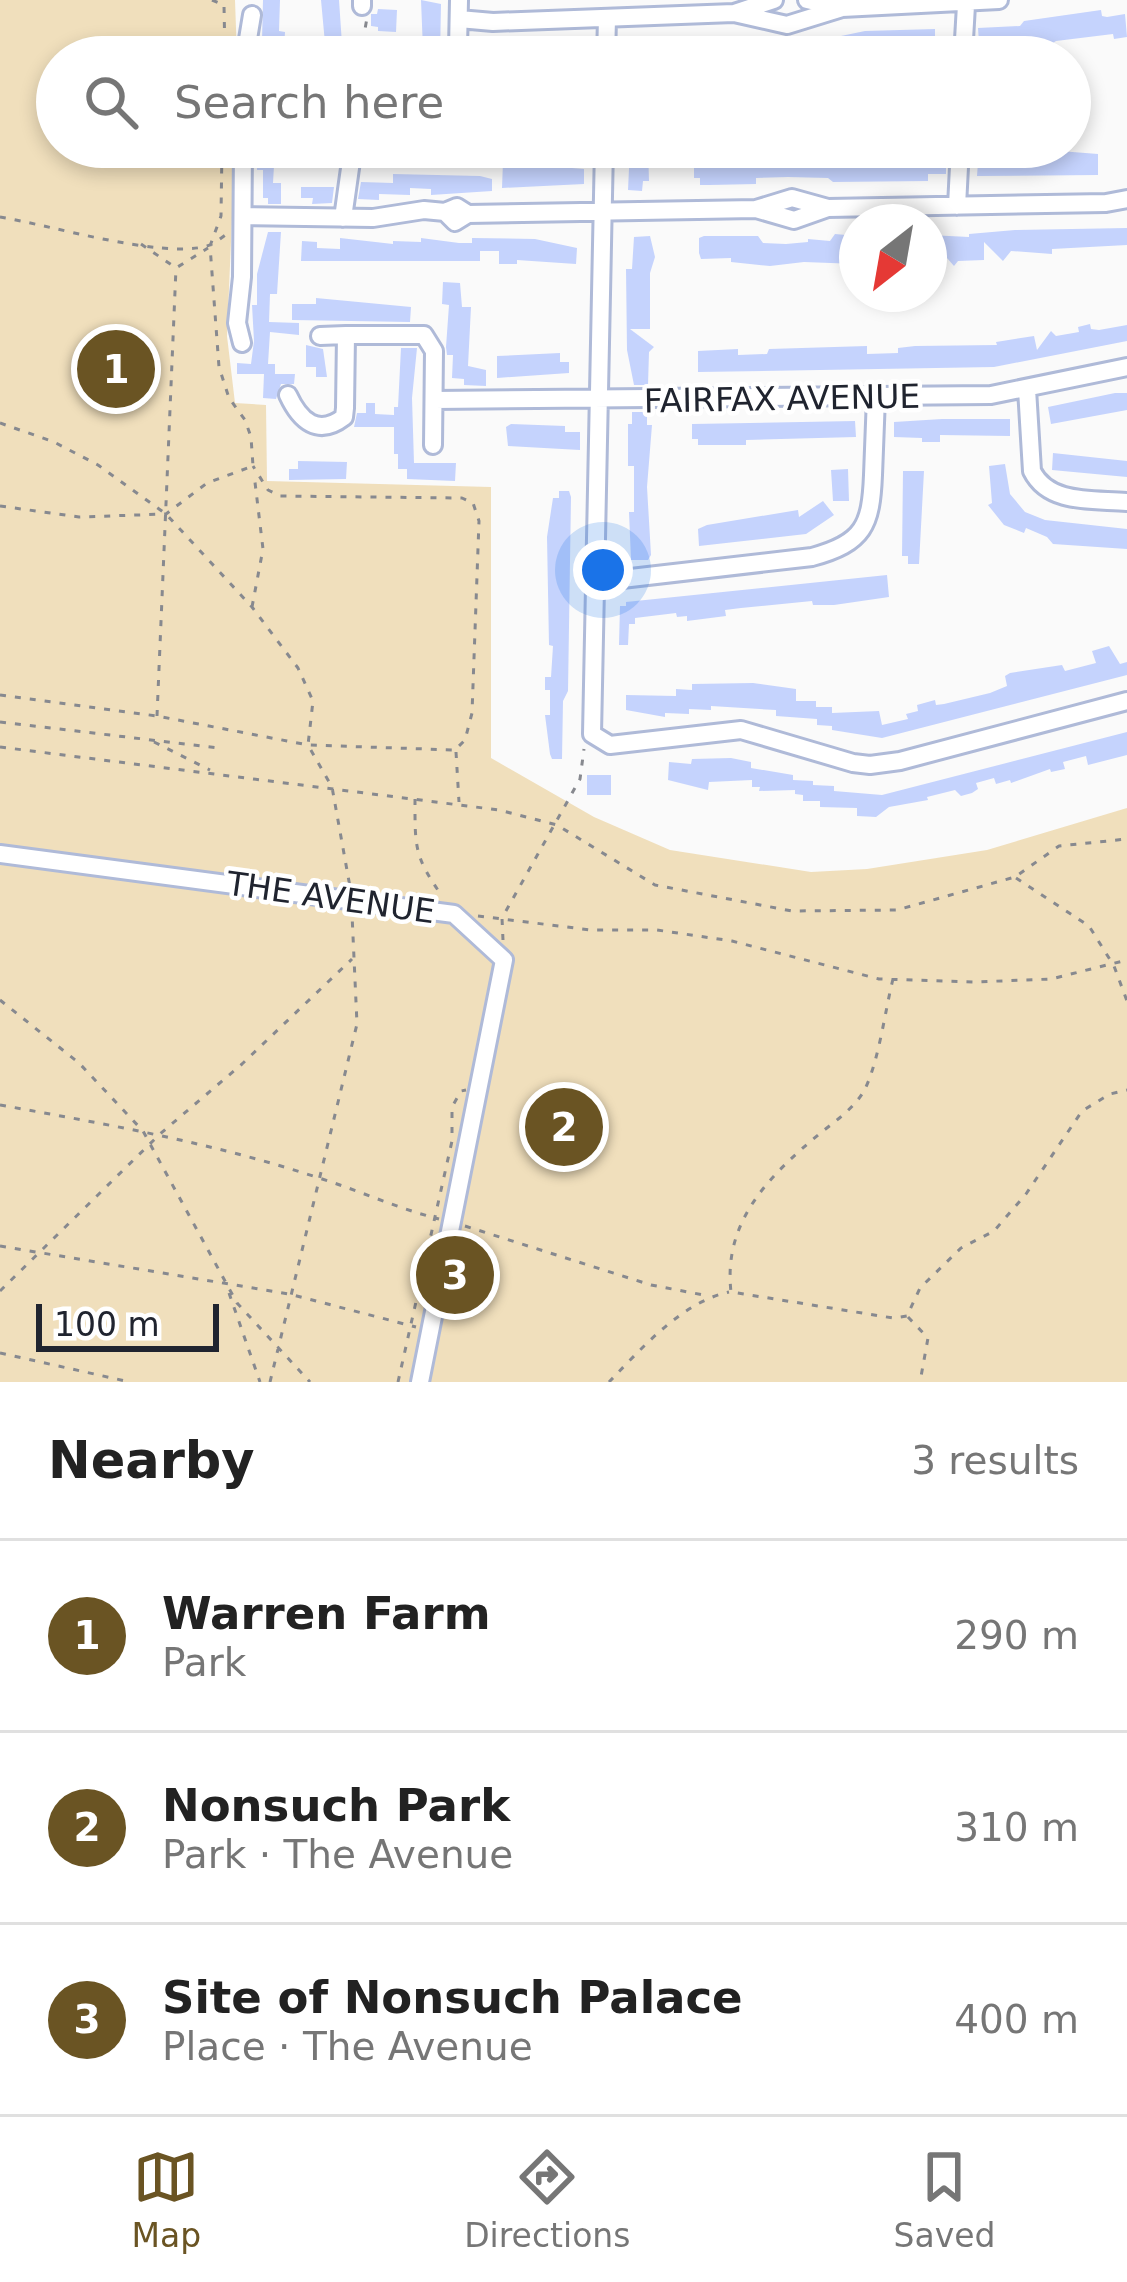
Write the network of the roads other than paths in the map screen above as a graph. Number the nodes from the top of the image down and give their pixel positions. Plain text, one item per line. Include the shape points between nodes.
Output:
1 (774, 0) edge
2 (807, 0) edge
3 (999, 0) edge
4 (965, 4) junction
5 (842, 8) junction
6 (459, 10) edge
7 (734, 13) junction
8 (252, 15) dead end
9 (607, 20) junction
10 (248, 36) edge
11 (607, 36) edge
12 (964, 36) edge
13 (243, 168) edge
14 (350, 168) edge
15 (603, 168) edge
16 (959, 168) edge
17 (1127, 199) edge
18 (957, 206) junction
19 (602, 211) junction
20 (243, 216) junction
21 (343, 218) junction
22 (346, 335) junction
23 (320, 336) dead end
24 (242, 343) dead end
25 (1127, 367) edge
26 (1027, 389) junction
27 (288, 395) dead end
28 (876, 398) junction
29 (434, 400) junction
30 (600, 400) junction
31 (433, 445) dead end
32 (1127, 502) edge
33 (596, 582) junction
34 (1127, 701) edge
35 (0, 854) edge
36 (420, 1382) edge

1 - 7 street
2 - 5 street
3 - 4 street
4 - 5 street
4 - 12 street
5 - 7 street via 787,25
6 - 9 street
7 - 9 street
8 - 10 street
9 - 11 street
13 - 20 street
14 - 21 street
15 - 19 street
16 - 18 street
17 - 18 street
18 - 19 street via 828,208 794,220 756,208
19 - 21 street via 468,214 455,223 445,212 424,210
19 - 30 street
20 - 21 street
20 - 24 street
22 - 23 street
22 - 27 street via 344,416 323,429 308,424
22 - 29 street via 429,338
25 - 26 street, FAIRFAX AVENUE
26 - 28 street, FAIRFAX AVENUE
26 - 32 street via 1036,480 1062,496
28 - 30 street, FAIRFAX AVENUE
28 - 33 street via 872,512 858,536 812,557
29 - 30 street, FAIRFAX AVENUE
29 - 31 street
30 - 33 street
33 - 34 street via 592,734 610,745 740,730 871,765
35 - 36 street, THE AVENUE via 454,914 504,960 444,1220

